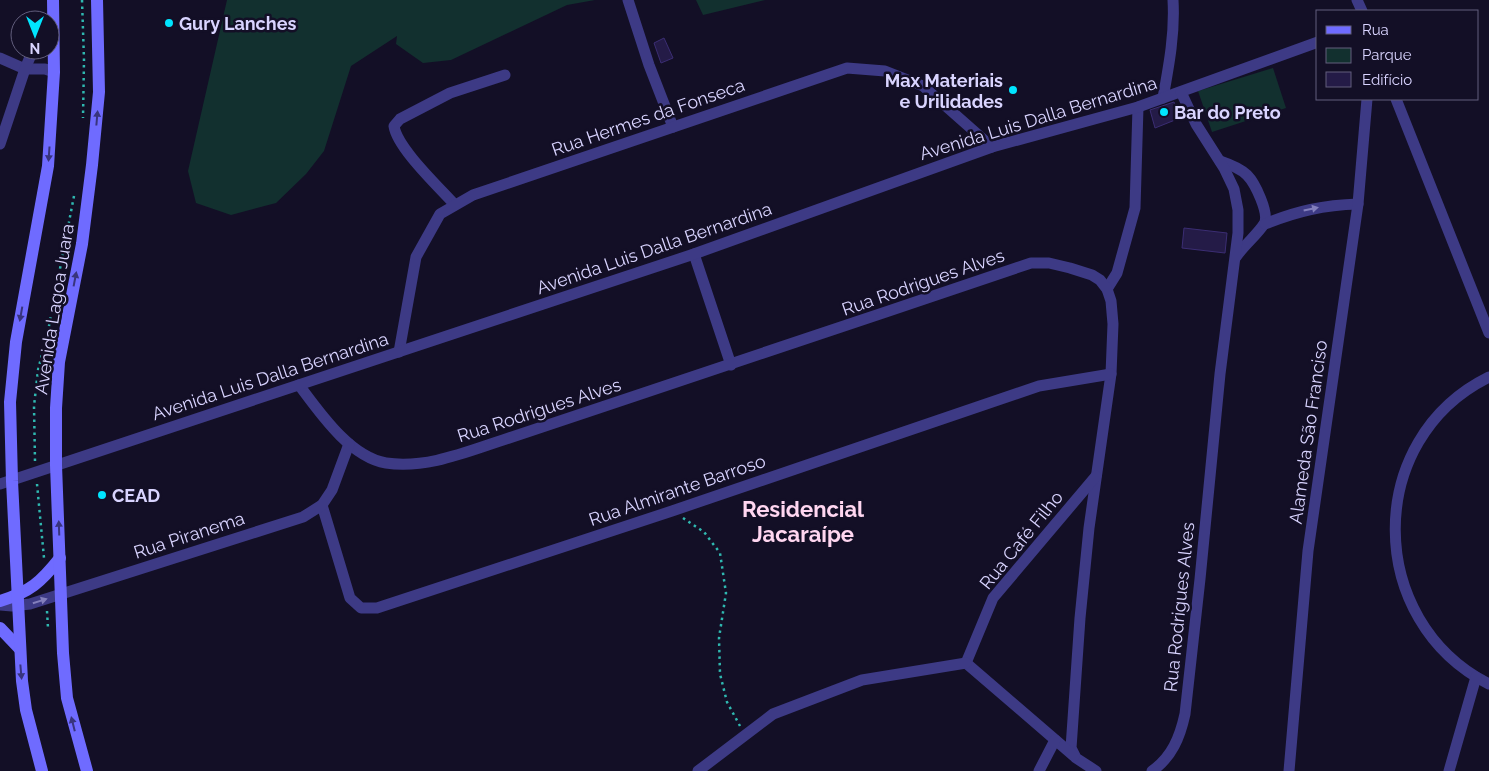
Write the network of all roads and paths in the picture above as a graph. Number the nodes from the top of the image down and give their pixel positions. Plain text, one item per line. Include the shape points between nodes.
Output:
1 (97, 0) edge
2 (628, 0) edge
3 (1173, 0) edge
4 (53, 1) edge
5 (1316, 43) edge
6 (0, 58) edge
7 (29, 60) edge
8 (25, 69) junction
9 (54, 72) junction
10 (505, 75) dead end
11 (1181, 92) junction
12 (1163, 98) junction
13 (1367, 100) edge
14 (1396, 100) edge
15 (1138, 107) junction
16 (673, 127) junction
17 (0, 144) edge
18 (992, 147) junction
19 (1220, 161) junction
20 (1358, 204) junction
21 (455, 206) junction
22 (1265, 224) junction
23 (694, 254) junction
24 (1235, 258) junction
25 (1107, 289) junction
26 (1489, 333) edge
27 (399, 352) junction
28 (731, 365) junction
29 (1111, 374) junction
30 (1489, 377) edge
31 (299, 385) junction
32 (349, 444) junction
33 (56, 465) junction
34 (1096, 476) junction
35 (6, 483) edge
36 (322, 505) junction
37 (672, 511) junction
38 (60, 558) junction
39 (61, 595) junction
40 (19, 601) junction
41 (0, 603) edge
42 (0, 628) edge
43 (20, 649) junction
44 (966, 663) junction
45 (1476, 677) junction
46 (1489, 684) edge
47 (745, 736) junction
48 (1055, 740) junction
49 (1076, 758) junction
50 (42, 771) edge
51 (87, 771) edge
52 (698, 771) edge
53 (1039, 771) edge
54 (1096, 771) edge
55 (1152, 771) edge
56 (1289, 771) edge
57 (1449, 771) edge

33 -> 1 main road, Avenida Lagoa Juara via 59,362 82,244 98,101
2 - 16 street
3 - 12 street via 1172,52
4 - 9 main road, Avenida Lagoa Juara
5 - 11 street, Avenida Luis Dalla Bernardina
6 - 8 street
7 - 8 street
8 - 9 street
8 - 17 street
9 -> 35 main road, Avenida Lagoa Juara via 48,166 16,342
10 - 21 street via 450,93 400,119 394,126 407,151
11 - 12 street, Avenida Luis Dalla Bernardina
11 - 19 street, Rua Rodrigues Alves via 1196,124
12 - 15 street, Avenida Luis Dalla Bernardina
13 - 20 street, Alameda São Franciso
14 - 26 street
15 - 18 street, Avenida Luis Dalla Bernardina
15 - 25 street via 1135,208 1117,273
16 - 18 street, Rua Hermes da Fonseca via 846,68 885,71 923,86
16 - 21 street, Rua Hermes da Fonseca via 473,195
18 - 23 street, Avenida Luis Dalla Bernardina
19 - 22 street via 1249,177 1264,206
19 - 24 street, Rua Rodrigues Alves via 1234,189 1238,210
22 -> 20 street via 1316,207
20 - 56 street, Alameda São Franciso via 1308,551
21 - 27 street, Rua Hermes da Fonseca via 440,214 416,257
22 - 24 street
23 - 27 street, Avenida Luis Dalla Bernardina
23 - 28 street
24 - 55 street, Rua Rodrigues Alves via 1185,714 1170,753 1164,763
25 - 28 street, Rua Rodrigues Alves via 1092,275 1049,263 1031,263
25 - 29 street via 1113,324
27 - 31 street, Avenida Luis Dalla Bernardina
28 - 32 street, Rua Rodrigues Alves via 437,460 386,463 365,456
29 - 34 street
29 - 37 street, Rua Almirante Barroso via 1038,386
30 - 45 street via 1457,397 1421,438 1399,488 1395,515 1398,569 1419,619 1454,661
31 - 32 street, Rua Rodrigues Alves
31 - 33 street, Avenida Luis Dalla Bernardina
32 - 36 street, Rua Piranema via 332,490
33 - 35 street, Avenida Luis Dalla Bernardina
38 -> 33 main road, Avenida Lagoa Juara
34 - 44 street, Rua Café Filho via 994,598
34 - 49 street via 1072,719 1071,748
35 - 40 main road, Avenida Lagoa Juara
36 - 37 street, Rua Almirante Barroso via 350,598 361,608 377,608
36 - 39 street, Rua Piranema via 303,517
37 - 47 path via 704,532 720,553 726,592 719,638 720,674 727,702
38 - 39 main road, Avenida Lagoa Juara
38 - 40 main road
40 -> 39 street, Rua Piranema
51 -> 39 main road, Avenida Lagoa Juara via 67,698
40 - 41 main road
40 - 43 main road, Avenida Lagoa Juara
42 - 43 main road
43 -> 50 main road, Avenida Lagoa Juara via 26,710
44 - 47 street via 862,680 773,714
44 - 48 street
45 - 46 street
45 - 57 street
47 - 52 street
48 - 49 street
48 - 53 street
49 - 54 street

